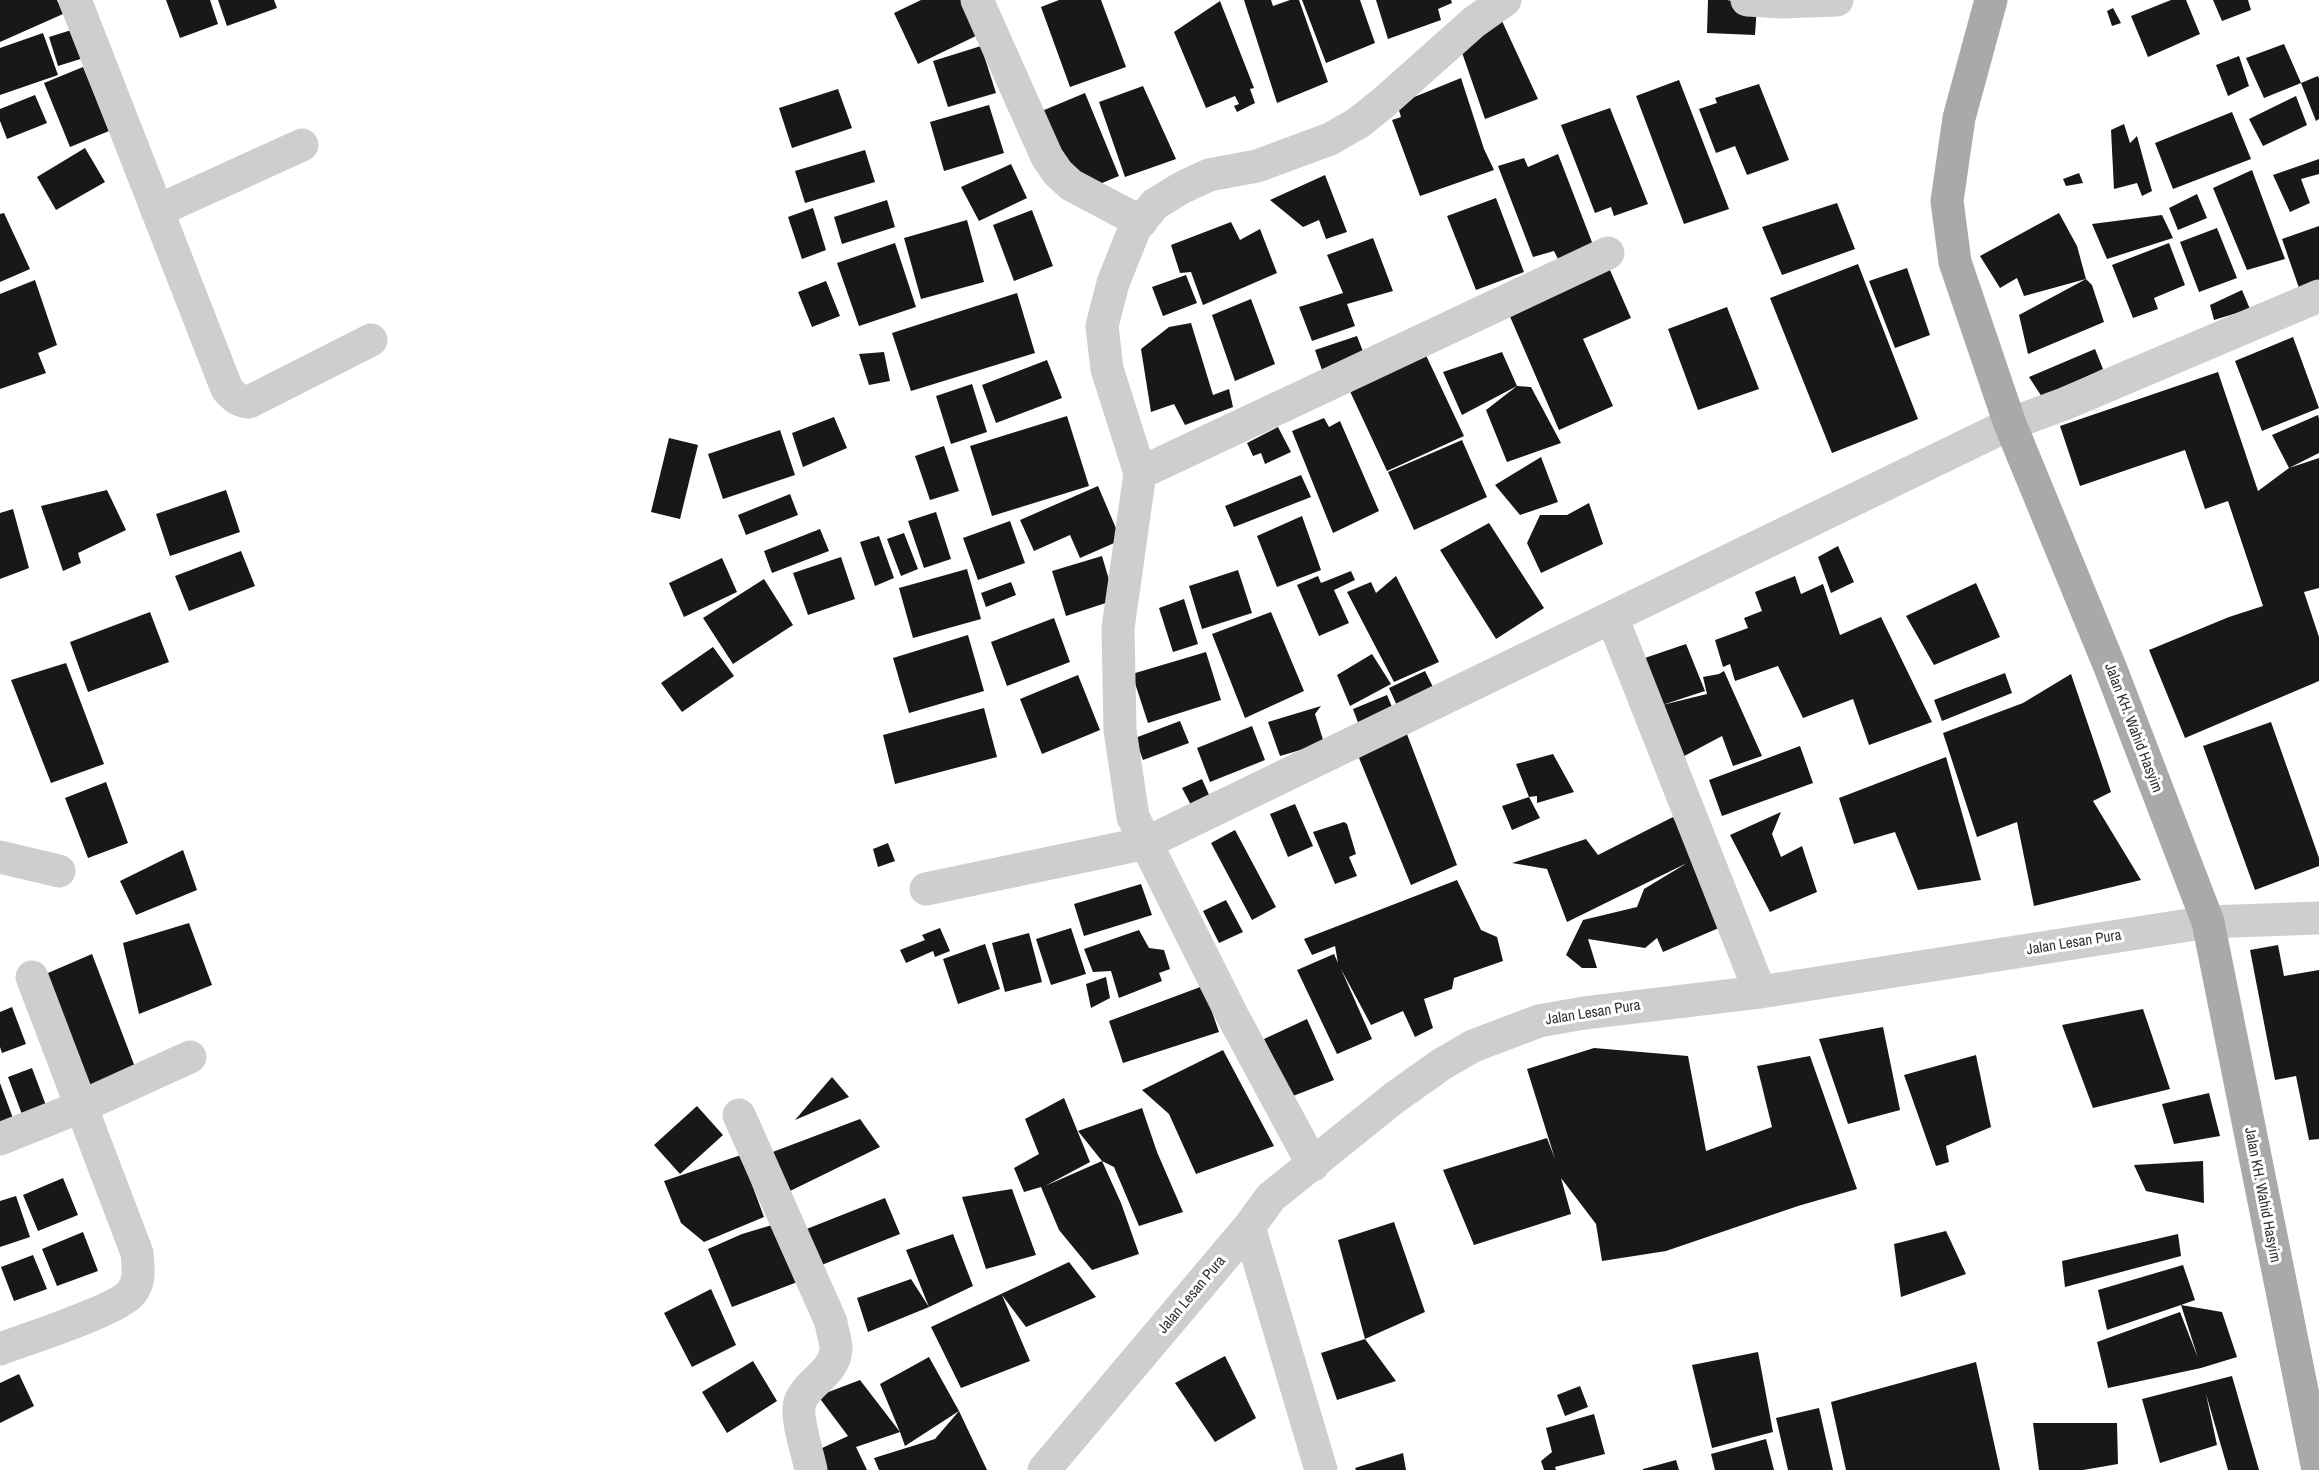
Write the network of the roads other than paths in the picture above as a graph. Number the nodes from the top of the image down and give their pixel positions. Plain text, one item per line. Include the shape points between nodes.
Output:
1 (75, 0) edge
2 (977, 0) edge
3 (1505, 0) edge
4 (1747, 0) edge
5 (1837, 0) edge
6 (1991, 0) edge
7 (302, 145) dead end
8 (157, 211) junction
9 (1141, 222) junction
10 (1608, 253) dead end
11 (2319, 296) edge
12 (371, 340) dead end
13 (2010, 424) junction
14 (1140, 473) junction
15 (1612, 617) junction
16 (1146, 843) junction
17 (0, 857) edge
18 (59, 871) dead end
19 (926, 889) dead end
20 (2319, 918) edge
21 (2208, 922) junction
22 (32, 977) dead end
23 (1760, 992) junction
24 (190, 1057) dead end
25 (80, 1107) junction
26 (738, 1115) dead end
27 (0, 1139) edge
28 (1313, 1165) junction
29 (1249, 1227) junction
30 (0, 1349) edge
31 (811, 1470) edge
32 (1044, 1470) edge
33 (1322, 1470) edge
34 (2318, 1470) edge

1 - 8 street
2 - 9 street via 1047,157 1058,173 1071,185
3 - 9 street via 1474,22 1358,123 1330,139 1257,166 1209,175 1155,204
4 - 5 street
6 - 13 main road, Jalan KH. Wahid Hasyim via 1959,118 1947,201 1955,262
7 - 8 street
8 - 12 street via 227,388 239,401 249,402
9 - 14 street via 1113,283 1102,326 1107,369
10 - 14 street
11 - 13 street
13 - 15 street
13 - 21 main road, Jalan KH. Wahid Hasyim via 2110,667
14 - 16 street via 1117,651 1120,730 1133,817
15 - 16 street
15 - 23 street
16 - 19 street
16 - 28 street
17 - 18 street
20 - 21 street, Jalan Lesan Pura
21 - 23 street, Jalan Lesan Pura
21 - 34 main road, Jalan KH. Wahid Hasyim
22 - 25 street
23 - 28 street, Jalan Lesan Pura via 1584,1012 1539,1021 1501,1035 1442,1064
24 - 25 street
25 - 27 street
25 - 30 street via 137,1253 139,1276 131,1293 112,1306
26 - 31 street via 831,1322 836,1350 831,1367 807,1389 799,1403
28 - 29 street, Jalan Lesan Pura via 1271,1197
29 - 32 street, Jalan Lesan Pura
29 - 33 street

